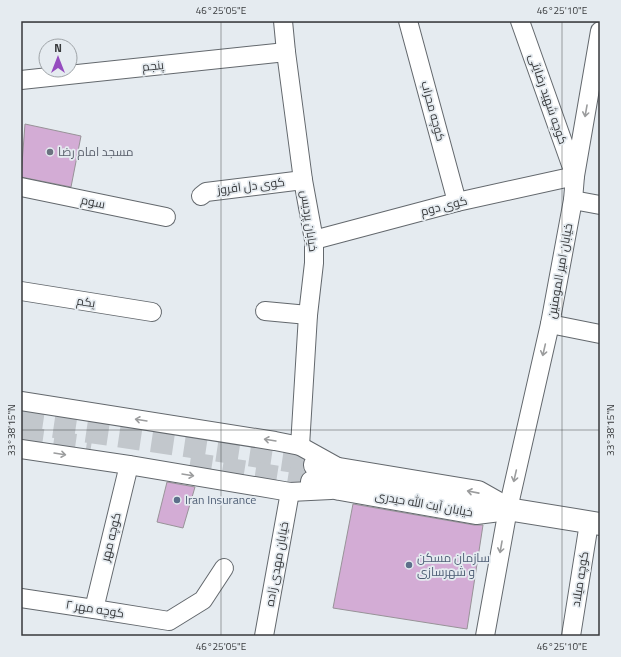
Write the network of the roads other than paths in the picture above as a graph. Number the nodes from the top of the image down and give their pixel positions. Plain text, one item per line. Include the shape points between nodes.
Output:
1 (283, 21) edge
2 (408, 21) edge
3 (520, 21) edge
4 (600, 32) edge
5 (286, 52) junction
6 (21, 80) edge
7 (595, 90) edge
8 (575, 176) junction
9 (303, 180) junction
10 (21, 187) edge
11 (201, 196) dead end
12 (573, 200) junction
13 (458, 202) junction
14 (600, 205) edge
15 (166, 217) dead end
16 (314, 240) junction
17 (21, 291) edge
18 (265, 311) dead end
19 (152, 312) dead end
20 (308, 315) junction
21 (550, 324) junction
22 (600, 334) edge
23 (21, 401) edge
24 (300, 446) junction
25 (21, 449) edge
26 (129, 465) junction
27 (313, 474) tunnel mouth
28 (342, 480) junction
29 (290, 492) junction
30 (508, 509) junction
31 (595, 524) edge
32 (224, 568) dead end
33 (21, 598) edge
34 (94, 609) junction
35 (264, 636) edge
36 (485, 636) edge
37 (571, 636) edge

1 - 5 street, خیابان پردیس
2 - 13 street, کوچه محراب
3 - 8 street, کوچه شهید رضایتی
4 - 7 street, خیابان امیر المومنین
5 - 6 street, پنجم
5 - 9 street, خیابان پردیس
7 -> 8 street, خیابان امیر المومنین
8 - 12 street, خیابان امیر المومنین
8 - 13 street, کوی دوم
9 - 11 street, کوی دل افروز via 206,192
9 - 16 street, خیابان پردیس
10 - 15 street, سوم
12 - 14 street
12 - 21 street, خیابان امیر المومنین
13 - 16 street, کوی دوم
16 - 20 street, خیابان پردیس
17 - 19 street, یکم
18 - 20 street
20 - 24 street, خیابان پردیس
21 - 22 street
21 -> 30 street, خیابان امیر المومنین
24 -> 23 street
24 - 28 street
25 -> 26 street
26 -> 29 street
26 - 34 street, کوچه مهر
27 - 28 main road, خیابان آیت الله حیدری
28 - 29 street
28 - 30 main road, خیابان آیت الله حیدری via 478,492
29 - 35 street, خیابان مهدی زاده
30 - 31 main road, خیابان آیت الله حیدری
30 -> 36 street, خیابان امیر المومنین
31 - 37 street, کوچه میلاد
32 - 34 street, کوچه مهر ۲ via 203,600 168,621
33 - 34 street, کوچه مهر ۲

